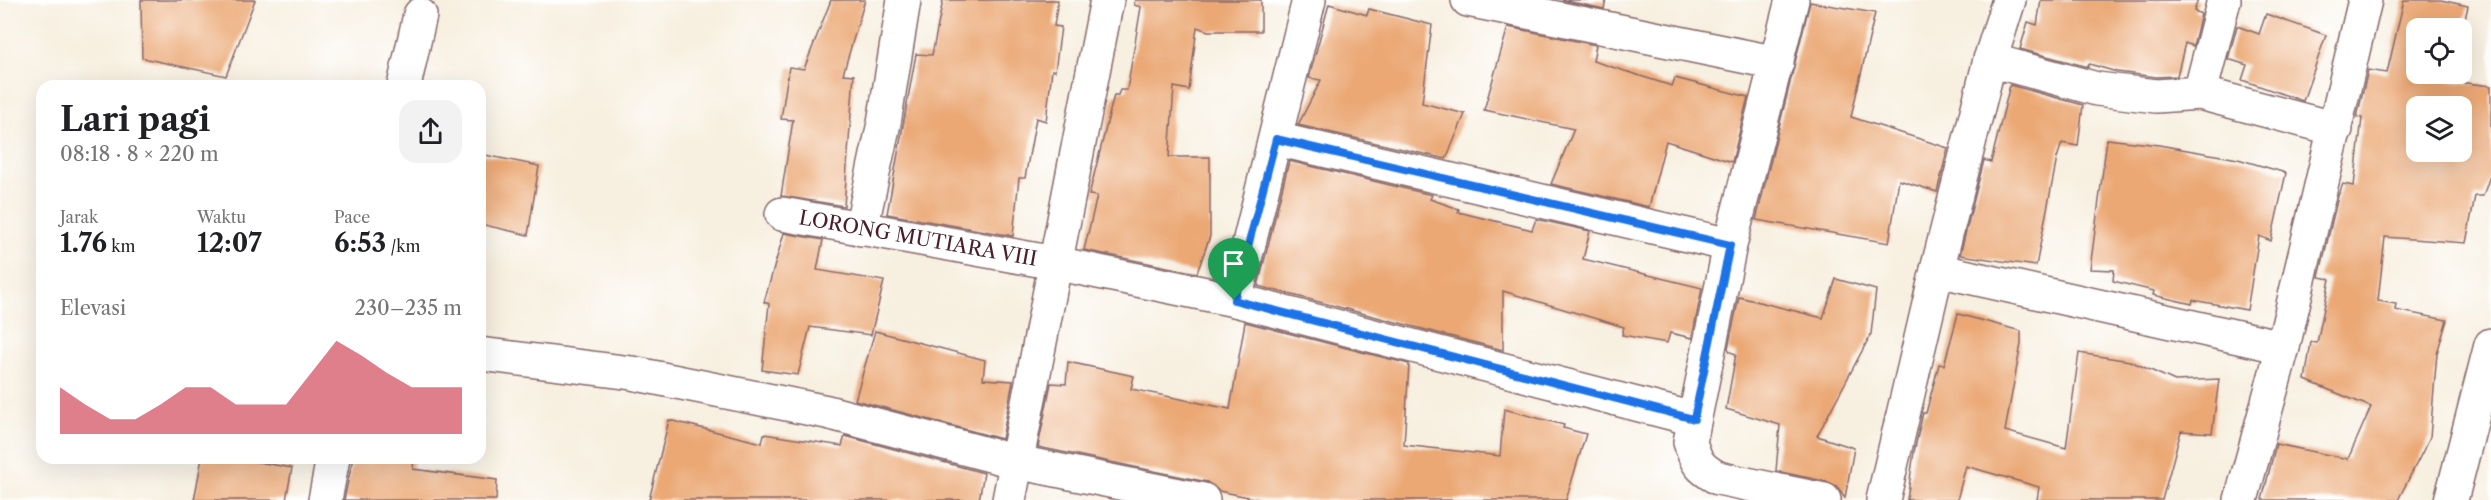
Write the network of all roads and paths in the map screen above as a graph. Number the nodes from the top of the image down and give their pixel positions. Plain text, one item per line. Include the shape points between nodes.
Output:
1 (904, 0) edge
2 (1107, 0) edge
3 (1309, 0) edge
4 (1468, 0) edge
5 (1792, 0) edge
6 (2009, 0) edge
7 (2224, 0) edge
8 (2365, 0) edge
9 (420, 15) dead end
10 (1990, 60) junction
11 (1777, 63) junction
12 (405, 80) edge
13 (2200, 93) junction
14 (2336, 129) junction
15 (1276, 139) junction
16 (782, 214) dead end
17 (861, 229) junction
18 (1730, 245) junction
19 (1055, 263) junction
20 (1937, 270) junction
21 (1234, 300) junction
22 (2491, 345) edge
23 (2283, 347) junction
24 (486, 355) edge
25 (1694, 419) junction
26 (1017, 462) junction
27 (332, 464) edge
28 (325, 500) edge
29 (1009, 500) edge
30 (1203, 500) edge
31 (1824, 500) edge
32 (1883, 500) edge
33 (2241, 500) edge
34 (2451, 500) edge

1 - 17 street via 884,123
2 - 19 street
3 - 15 street
4 - 11 street
5 - 11 street
6 - 10 street
7 - 13 street
8 - 14 street
9 - 12 street
10 - 13 street via 2097,89 2156,96
10 - 20 street
11 - 18 street
13 - 14 street
14 - 23 street
15 - 18 street
15 - 21 street
16 - 17 street, LORONG MUTIARA VIII
17 - 19 street, LORONG MUTIARA VIII
18 - 25 street
19 - 21 street, LORONG MUTIARA VIII
19 - 26 street
20 - 23 street
20 - 32 street
21 - 25 street, LORONG MUTIARA VIII
22 - 34 street
23 - 33 street
24 - 26 street via 632,373 816,410
25 - 31 street via 1690,442 1703,470 1718,478
26 - 29 street
26 - 30 street
27 - 28 street

